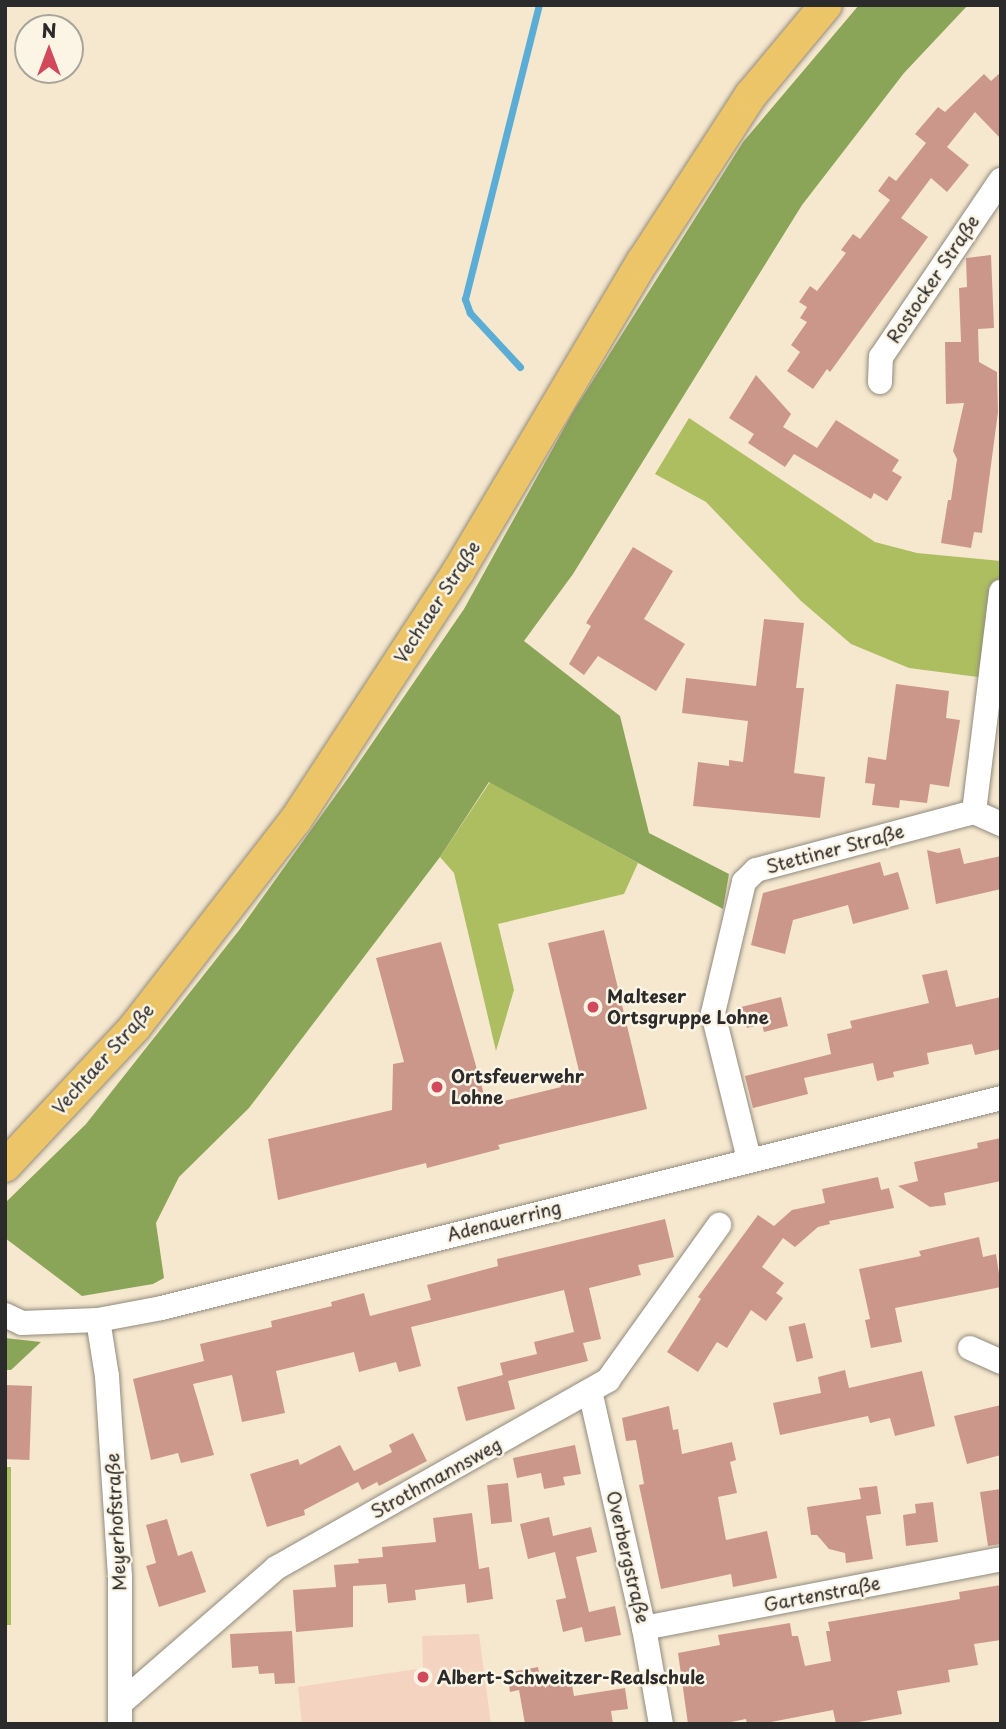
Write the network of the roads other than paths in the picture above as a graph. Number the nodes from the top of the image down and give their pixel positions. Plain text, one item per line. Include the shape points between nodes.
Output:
1 (826, 5) edge
2 (1001, 180) edge
3 (880, 382) dead end
4 (1001, 592) edge
5 (974, 812) junction
6 (1001, 824) edge
7 (1001, 1098) edge
8 (749, 1159) junction
9 (5, 1166) edge
10 (719, 1225) dead end
11 (5, 1315) edge
12 (99, 1320) junction
13 (970, 1348) dead end
14 (1001, 1362) edge
15 (590, 1391) junction
16 (1001, 1559) edge
17 (644, 1628) junction
18 (121, 1713) edge
19 (661, 1724) edge

1 - 9 main road, Vechtaer Straße via 737,117 643,261 458,572 295,821 135,1027
2 - 3 street, Rostocker Straße via 881,357
4 - 5 street
5 - 6 street
5 - 8 street, Stettiner Straße via 755,870 744,882 713,1013
7 - 8 street, Adenauerring
8 - 12 street, Adenauerring
10 - 15 street, Strothmannsweg via 608,1380
11 - 12 street, Adenauerring via 22,1323
12 - 18 street, Meyerhofstraße via 120,1577
13 - 14 street
15 - 17 street, Overbergstraße
15 - 18 street, Strothmannsweg via 276,1568
16 - 17 street, Gartenstraße
17 - 19 street, Overbergstraße

